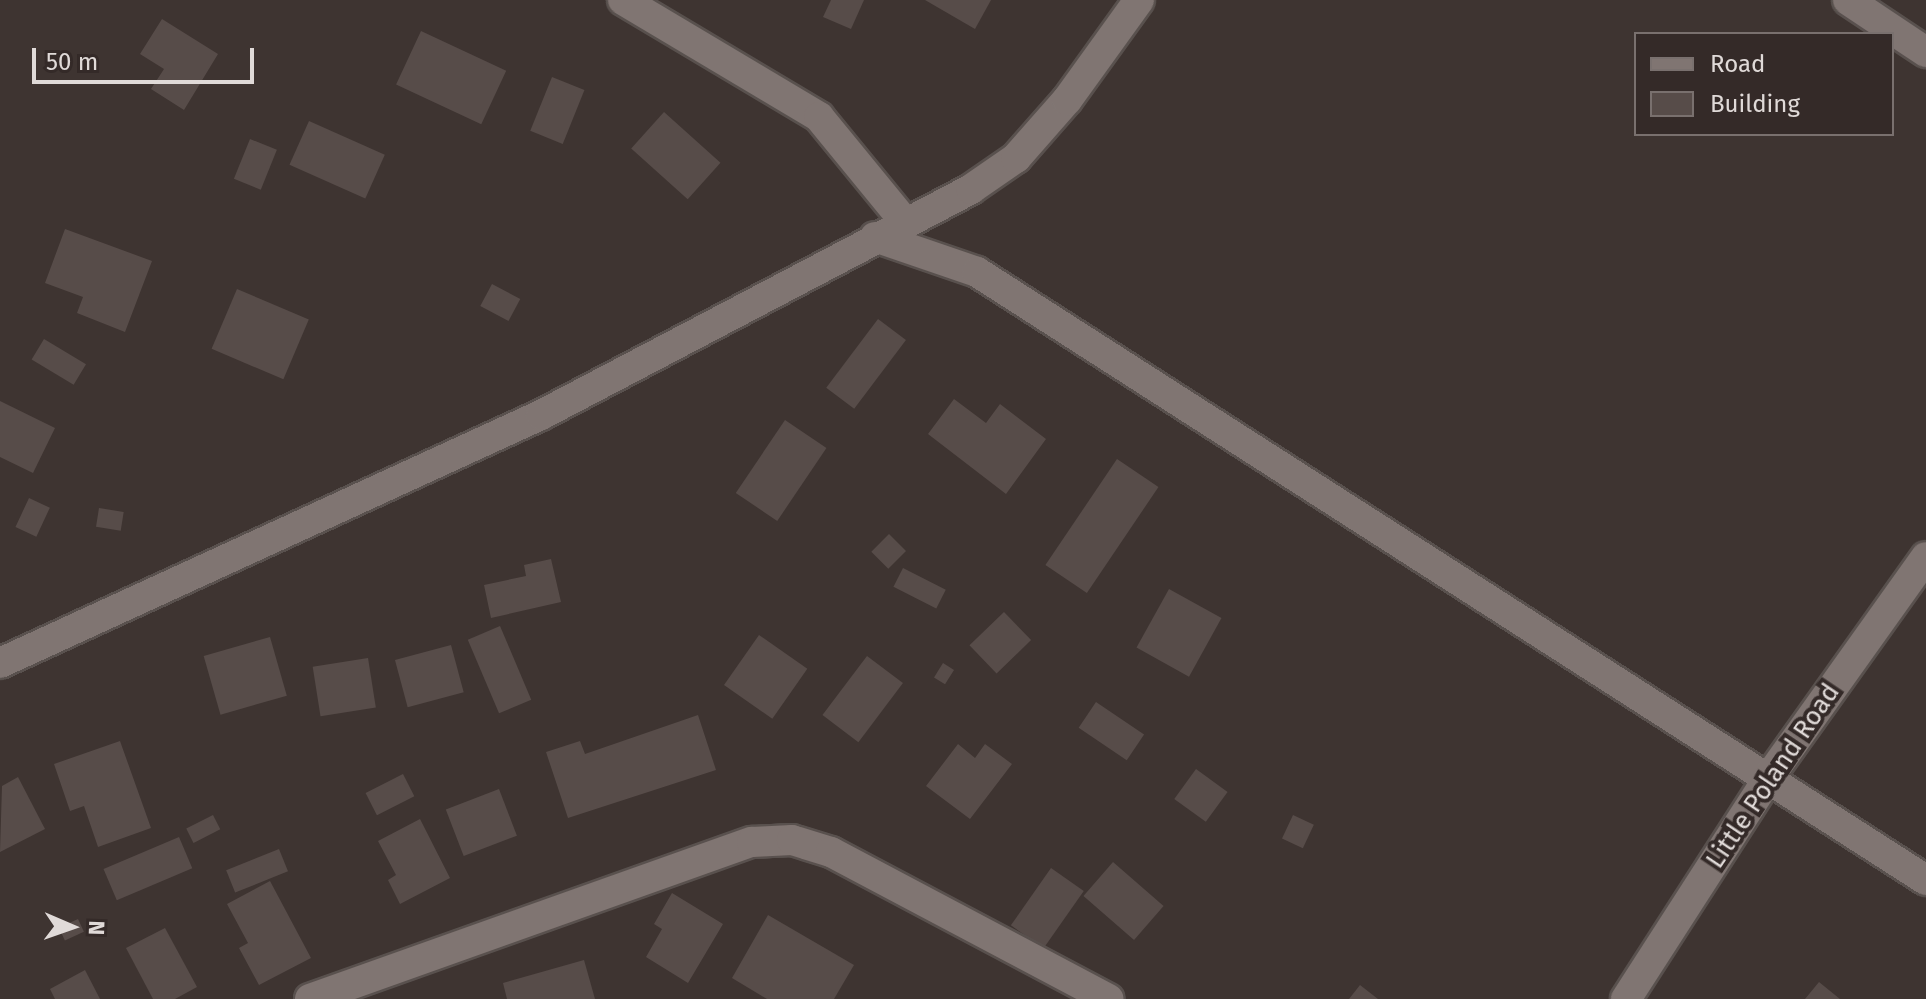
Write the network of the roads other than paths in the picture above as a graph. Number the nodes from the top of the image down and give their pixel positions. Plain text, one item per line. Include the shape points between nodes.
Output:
1 (623, 0) edge
2 (1139, 0) edge
3 (1848, 0) edge
4 (1926, 52) edge
5 (905, 222) junction
6 (875, 237) junction
7 (1926, 557) edge
8 (0, 663) edge
9 (1769, 777) junction
10 (1926, 880) edge
11 (310, 999) edge
12 (1109, 999) edge
13 (1626, 999) edge

1 - 5 street via 819,117
2 - 5 street via 1016,158 971,189
3 - 4 street
5 - 6 street
6 - 8 street via 541,415
6 - 9 street via 977,272
7 - 9 street, Little Poland Road
9 - 10 street
9 - 13 street, Little Poland Road
11 - 12 street via 752,842 792,840 859,866

